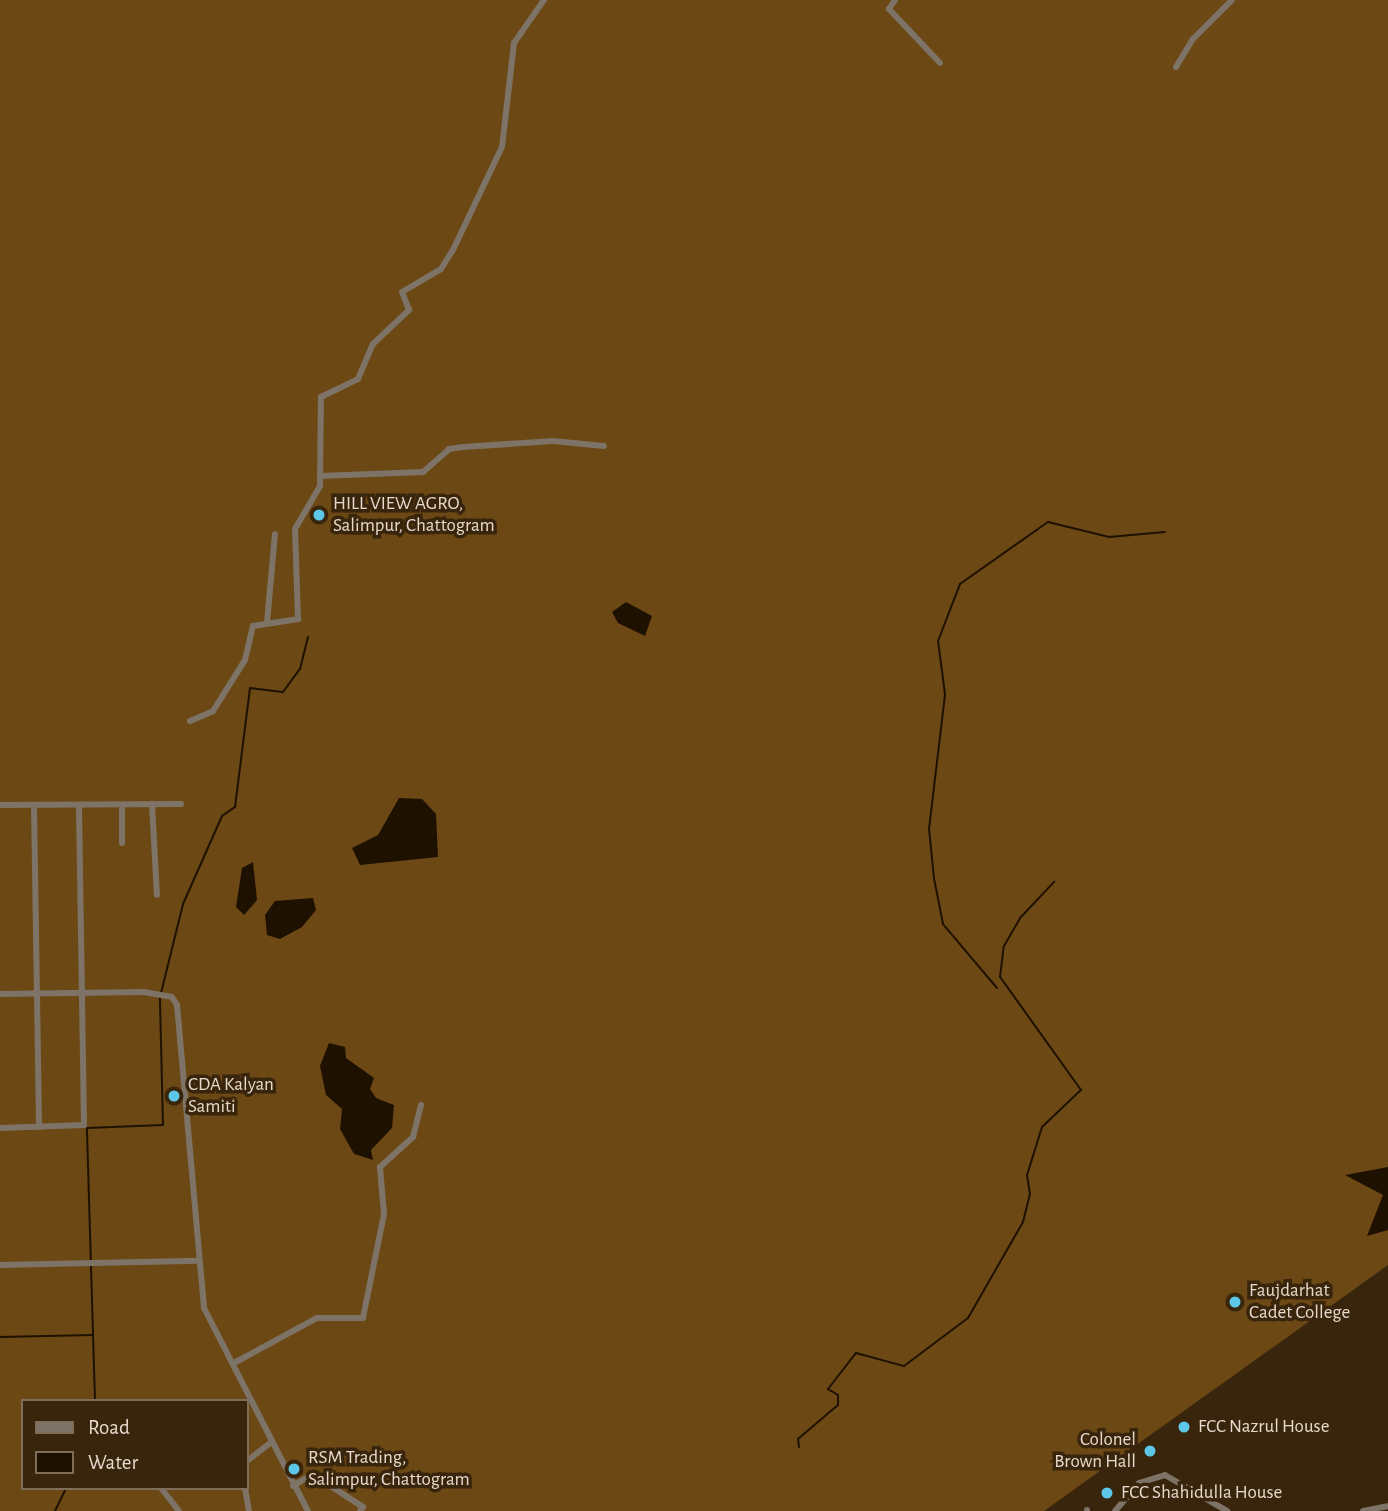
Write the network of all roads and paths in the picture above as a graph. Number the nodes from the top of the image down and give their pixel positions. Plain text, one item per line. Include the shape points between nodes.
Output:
1 (544, 0) edge
2 (895, 0) edge
3 (1232, 0) edge
4 (940, 63) dead end
5 (1176, 67) dead end
6 (604, 446) dead end
7 (320, 476) junction
8 (275, 534) dead end
9 (267, 623) junction
10 (190, 721) dead end
11 (152, 804) junction
12 (181, 804) dead end
13 (0, 805) edge
14 (33, 805) junction
15 (79, 805) junction
16 (122, 805) junction
17 (121, 843) dead end
18 (157, 895) dead end
19 (81, 992) junction
20 (40, 993) junction
21 (0, 994) edge
22 (421, 1105) dead end
23 (39, 1127) junction
24 (0, 1128) edge
25 (200, 1261) junction
26 (0, 1265) edge
27 (234, 1363) junction
28 (269, 1444) junction
29 (248, 1460) edge
30 (293, 1486) junction
31 (163, 1490) edge
32 (245, 1490) edge
33 (1388, 1506) edge
34 (362, 1509) edge
35 (179, 1511) edge
36 (249, 1511) edge
37 (308, 1511) edge
38 (372, 1511) edge
39 (1115, 1511) edge
40 (1227, 1511) edge
41 (1363, 1511) edge

1 - 7 street via 514,43 502,147 453,250 441,269 402,292 410,310 373,344 358,379 321,397
2 - 4 street via 889,9
3 - 5 street via 1193,39
6 - 7 street via 553,441 463,447 449,449 424,472
7 - 9 street via 295,529 298,619
8 - 9 street
9 - 10 street via 253,626 245,660 213,711
11 - 12 street
11 - 16 street
11 - 18 street
13 - 14 street
14 - 15 street
14 - 20 street
15 - 16 street
15 - 19 street
16 - 17 street
19 - 20 street
19 - 23 street via 84,1125
19 - 25 street via 172,997
20 - 21 street
20 - 23 street
22 - 27 street via 413,1137 380,1167 384,1214 363,1318 317,1318
23 - 24 street
25 - 26 street
25 - 27 street via 204,1308
27 - 28 street
28 - 29 street
28 - 30 street
30 - 34 street via 312,1474
30 - 37 street
31 - 35 street
32 - 36 street
33 - 41 street
34 - 38 street
39 - 40 street via 1139,1483 1165,1475

